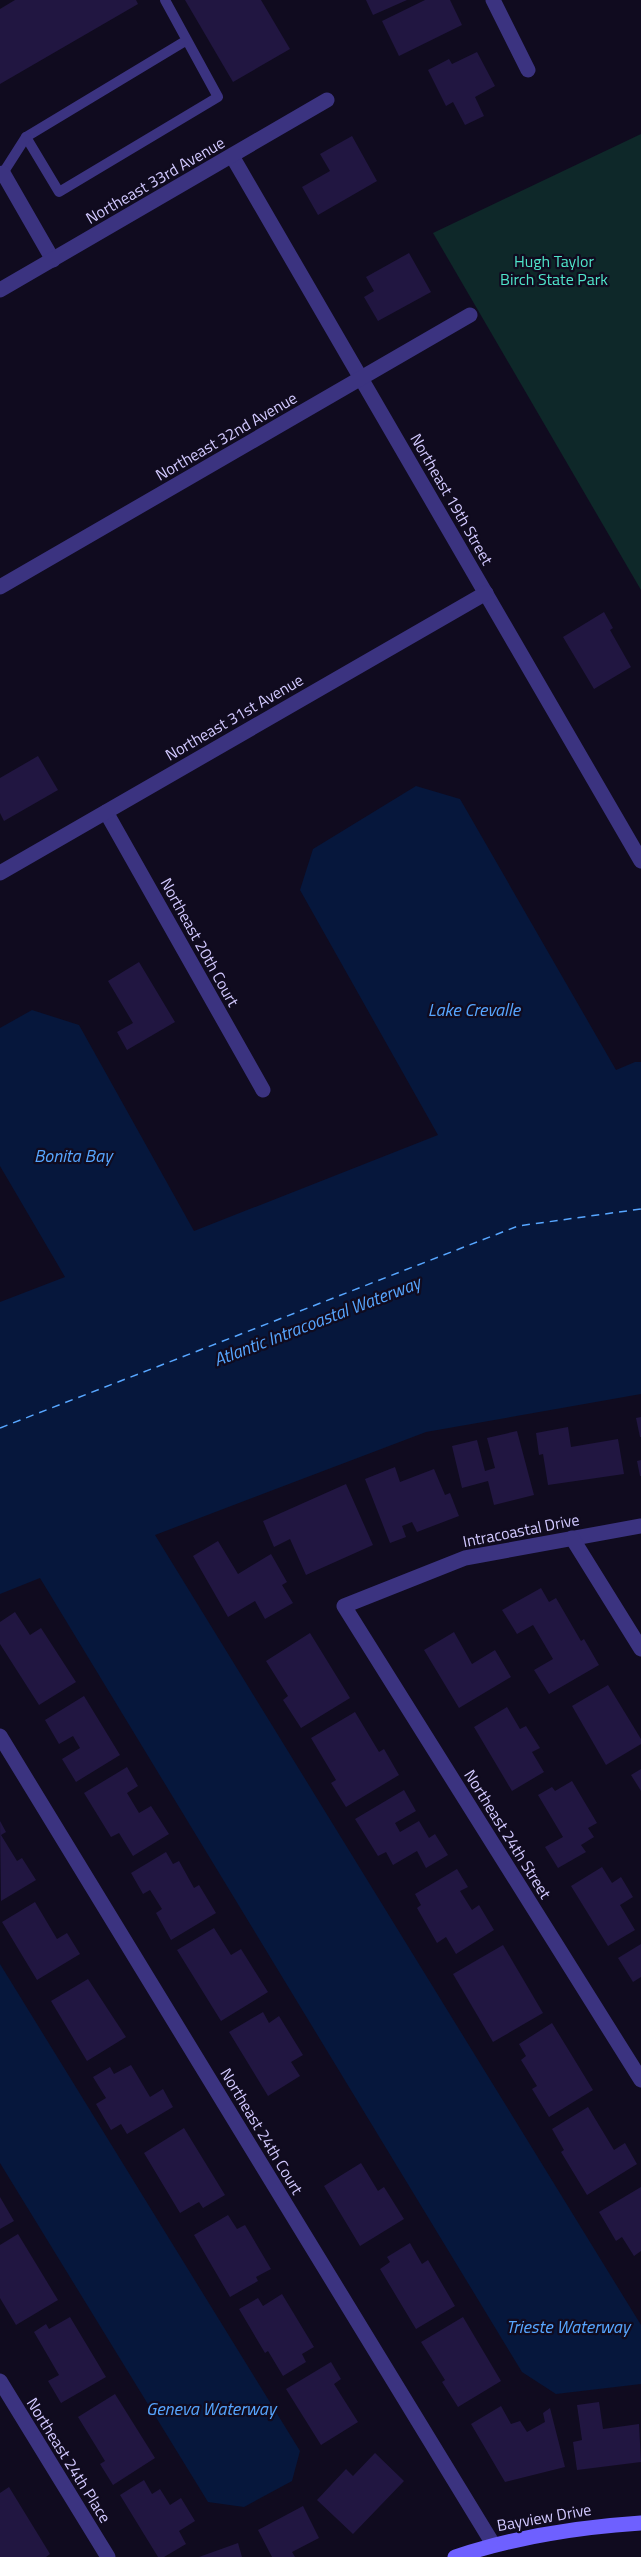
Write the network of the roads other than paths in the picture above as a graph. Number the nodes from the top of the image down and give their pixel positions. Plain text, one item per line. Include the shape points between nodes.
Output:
1 (165, 0) edge
2 (493, 0) edge
3 (187, 40) junction
4 (528, 70) dead end
5 (327, 100) dead end
6 (26, 137) junction
7 (232, 156) junction
8 (3, 173) joint
9 (53, 260) junction
10 (0, 290) edge
11 (470, 315) dead end
12 (362, 379) junction
13 (0, 587) edge
14 (486, 593) junction
15 (106, 812) junction
16 (641, 861) edge
17 (0, 873) edge
18 (263, 1090) dead end
19 (641, 1526) edge
20 (572, 1538) junction
21 (344, 1606) joint
22 (641, 1648) edge
23 (0, 1736) edge
24 (641, 2080) edge
25 (0, 2381) edge
26 (641, 2523) edge
27 (493, 2544) junction
28 (108, 2557) edge
29 (455, 2557) edge

1 - 3 lane
2 - 4 street
3 - 6 lane
3 - 6 lane via 218,97 59,192
5 - 7 street, Northeast 33rd Avenue
6 - 8 lane
7 - 9 street, Northeast 33rd Avenue
7 - 12 street, Northeast 19th Street
8 - 9 street
9 - 10 street, Northeast 33rd Avenue
11 - 12 street, Northeast 32nd Avenue
12 - 13 street, Northeast 32nd Avenue
12 - 14 street, Northeast 19th Street
14 - 15 street, Northeast 31st Avenue
14 - 16 street, Northeast 19th Street
15 - 17 street, Northeast 31st Avenue
15 - 18 street, Northeast 20th Court
19 - 20 street, Intracoastal Drive
20 - 21 street, Intracoastal Drive via 465,1558
20 - 22 street
21 - 24 street, Northeast 24th Street
23 - 27 street, Northeast 24th Court
25 - 28 street, Northeast 24th Place
26 - 27 street, Bayview Drive via 589,2526
27 - 29 street, Bayview Drive

